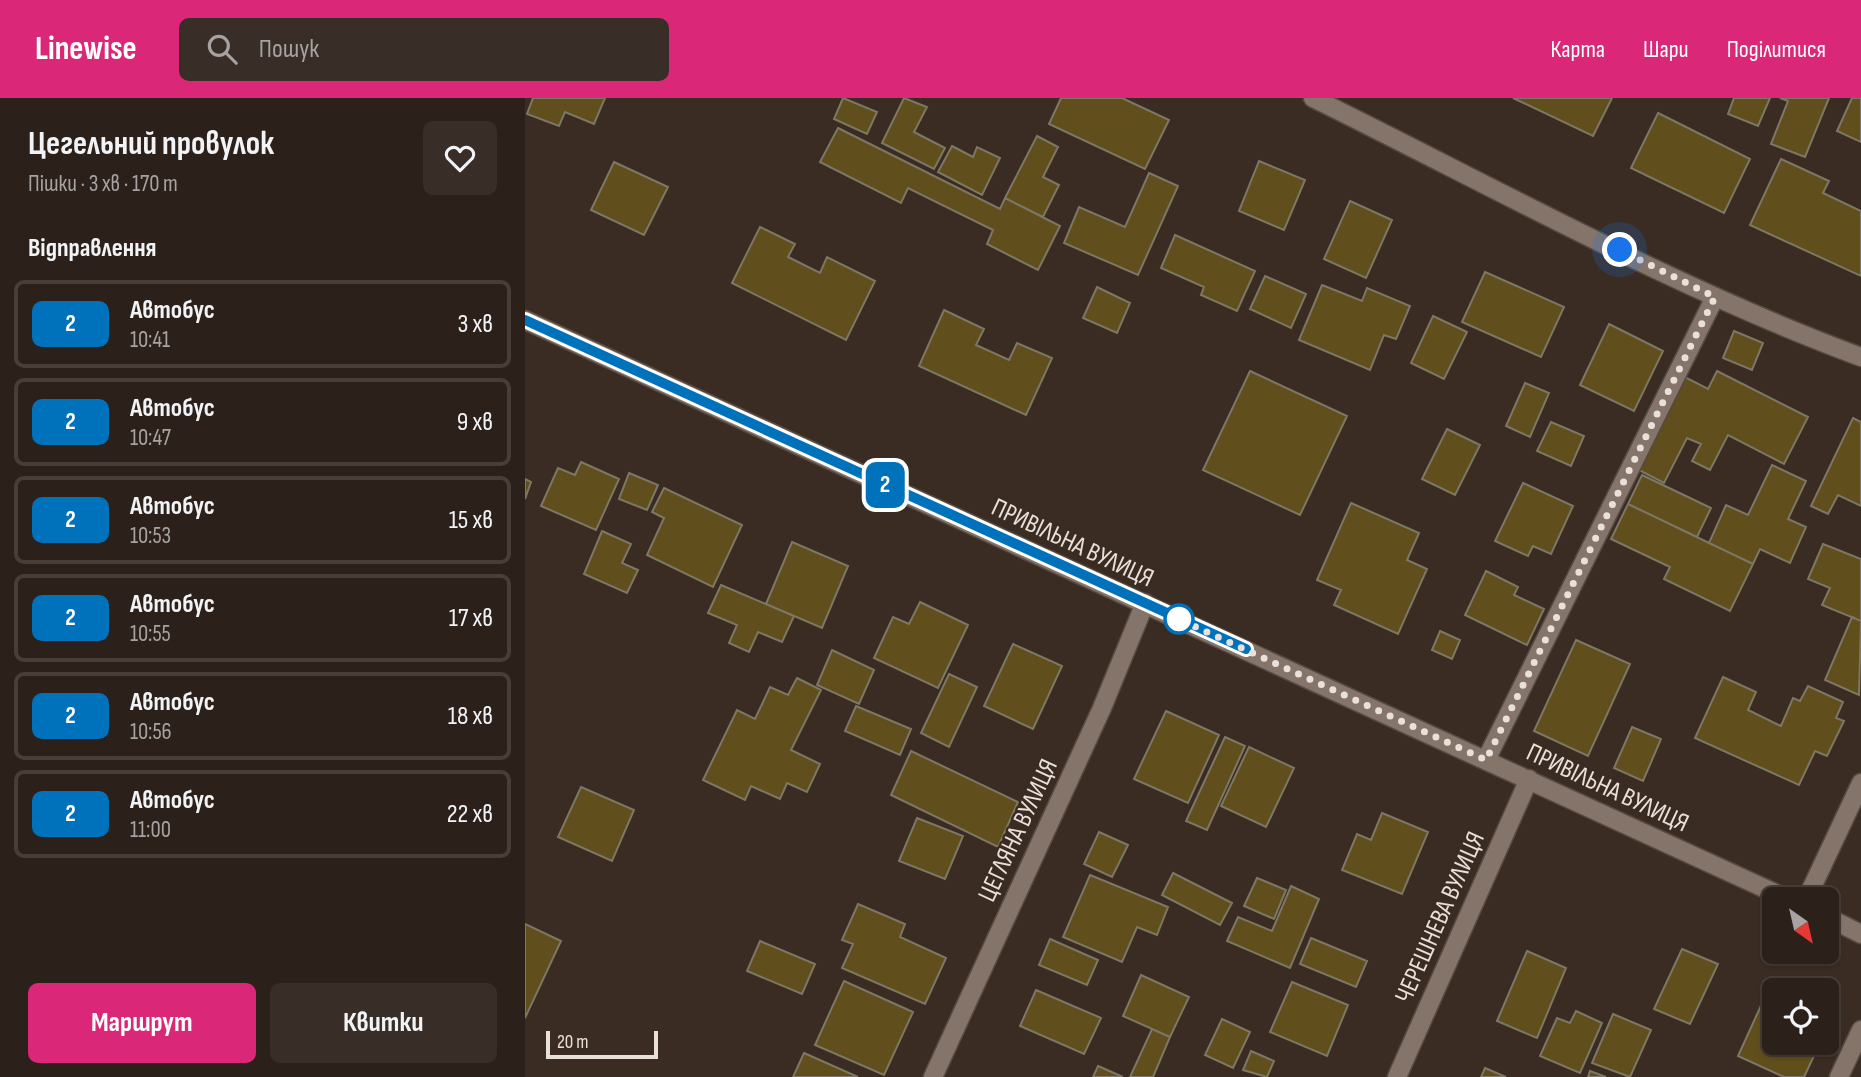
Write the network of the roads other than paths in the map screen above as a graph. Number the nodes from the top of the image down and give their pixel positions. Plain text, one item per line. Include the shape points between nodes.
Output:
1 (1313, 98) edge
2 (1715, 297) junction
3 (525, 320) edge
4 (1861, 357) edge
5 (1145, 603) junction
6 (1486, 760) junction
7 (1529, 779) junction
8 (1861, 783) edge
9 (1762, 887) edge
10 (1812, 887) edge
11 (1839, 923) edge
12 (1861, 934) edge
13 (1861, 1030) edge
14 (933, 1077) edge
15 (1397, 1077) edge
16 (1839, 1077) edge

1 - 2 street
2 - 4 street
2 - 6 street
3 - 5 street, ПРИВІЛЬНА ВУЛИЦЯ
5 - 6 street, ПРИВІЛЬНА ВУЛИЦЯ
5 - 14 street, ЦЕГЛЯНА ВУЛИЦЯ via 1102,708
6 - 7 street, ПРИВІЛЬНА ВУЛИЦЯ
7 - 9 street, ПРИВІЛЬНА ВУЛИЦЯ
7 - 15 street, ЧЕРЕШНЕВА ВУЛИЦЯ
8 - 10 street
11 - 12 street
13 - 16 street

